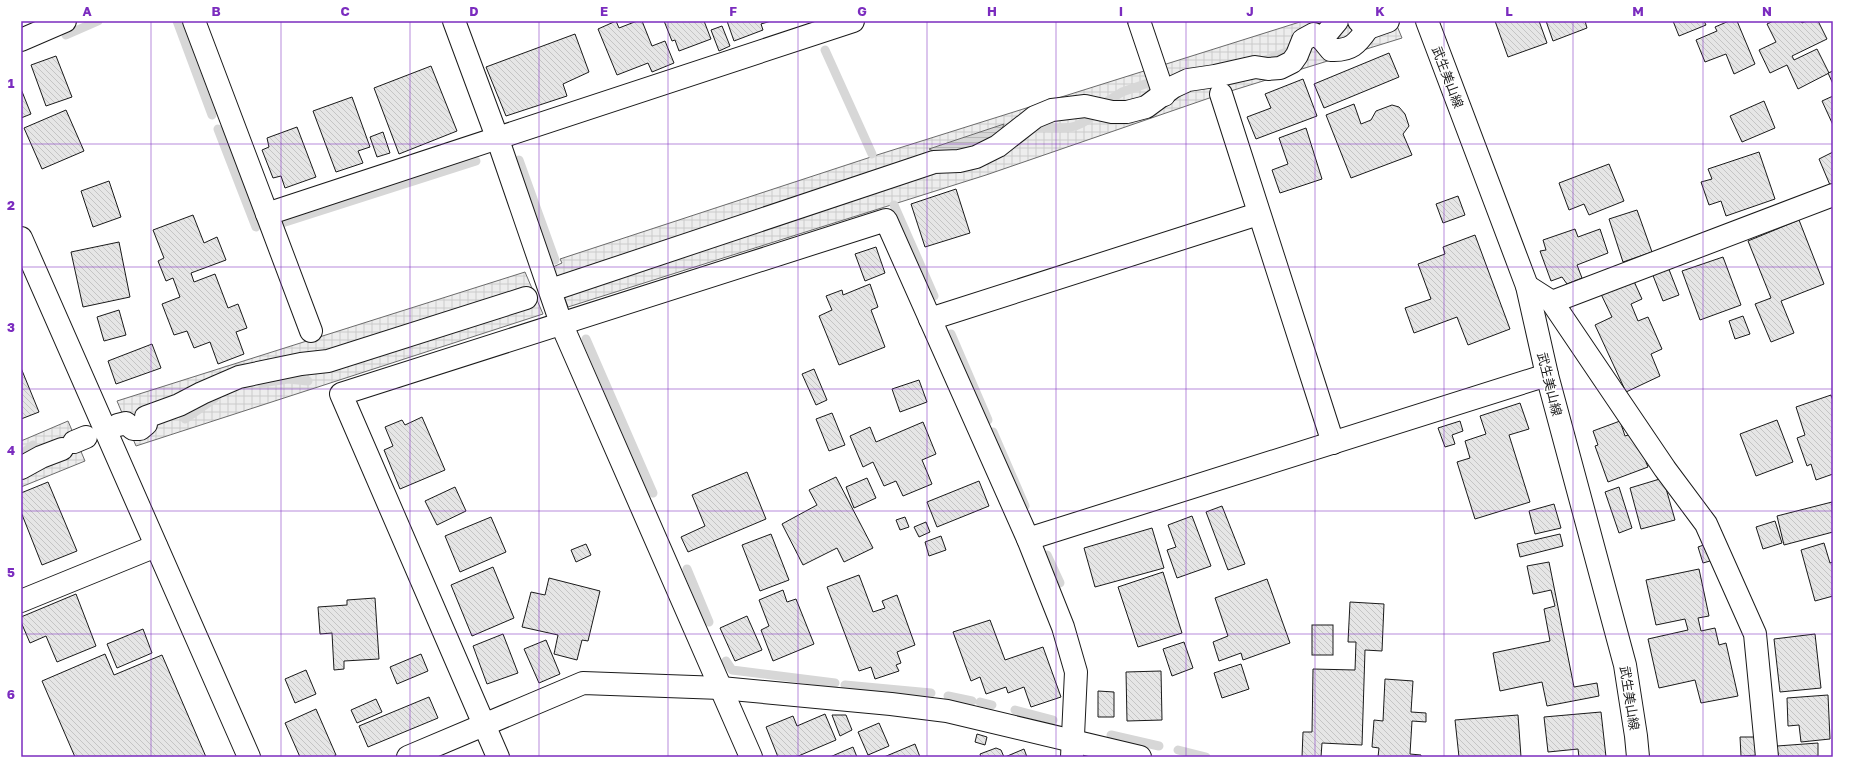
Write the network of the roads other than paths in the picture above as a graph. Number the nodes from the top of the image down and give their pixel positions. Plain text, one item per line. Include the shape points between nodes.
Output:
1 (65, 21) edge
2 (194, 21) edge
3 (454, 21) edge
4 (853, 21) edge
5 (1139, 21) edge
6 (1337, 21) edge
7 (1427, 21) edge
8 (1372, 23) edge
9 (801, 28) edge
10 (1322, 38) junction
11 (21, 40) edge
12 (1221, 94) dead end
13 (1164, 95) junction
14 (497, 137) junction
15 (1833, 194) edge
16 (267, 214) junction
17 (1258, 214) junction
18 (21, 238) edge
19 (1527, 286) junction
20 (560, 287) dead end
21 (526, 298) dead end
22 (1552, 302) junction
23 (930, 319) junction
24 (561, 323) junction
25 (311, 331) dead end
26 (1547, 375) junction
27 (130, 422) dead end
28 (74, 443) dead end
29 (1333, 443) junction
30 (21, 468) edge
31 (1028, 539) junction
32 (156, 546) junction
33 (21, 601) edge
34 (721, 688) junction
35 (483, 724) junction
36 (1072, 749) edge
37 (249, 757) edge
38 (408, 757) edge
39 (498, 757) edge
40 (752, 757) edge
41 (1140, 757) edge
42 (1638, 757) edge
43 (1767, 757) edge

1 - 11 street
2 - 16 street
3 - 14 street
4 - 9 street
5 - 13 street
6 - 10 street
7 - 19 street, 武生美山線
8 - 10 street via 1358,44 1342,50 1331,50
9 - 14 street
10 - 13 street via 1314,34 1303,40 1292,62 1280,68 1255,67 1188,80 1173,87
12 - 17 street
13 - 20 street via 1146,107 1127,112 1112,112 1085,106 1052,110 1035,117 998,146 976,157 934,162
14 - 16 street
14 - 24 street
15 - 22 street
16 - 25 street
17 - 23 street
17 - 29 street
18 - 32 street
19 - 22 street
19 - 26 street, 武生美山線
21 - 27 street via 328,361 239,377 179,405
22 - 43 street via 1665,469 1706,524 1755,634
23 - 24 street via 886,220
23 - 31 street
24 - 34 street
24 - 35 street via 341,394
26 - 29 street
26 - 42 street, 武生美山線 via 1625,666
28 - 30 street
29 - 31 street
31 - 36 street via 1063,627 1076,672
32 - 33 street
32 - 37 street
34 - 35 street via 583,683
34 - 36 street via 947,711
34 - 40 street
35 - 38 street
35 - 39 street
36 - 41 street

